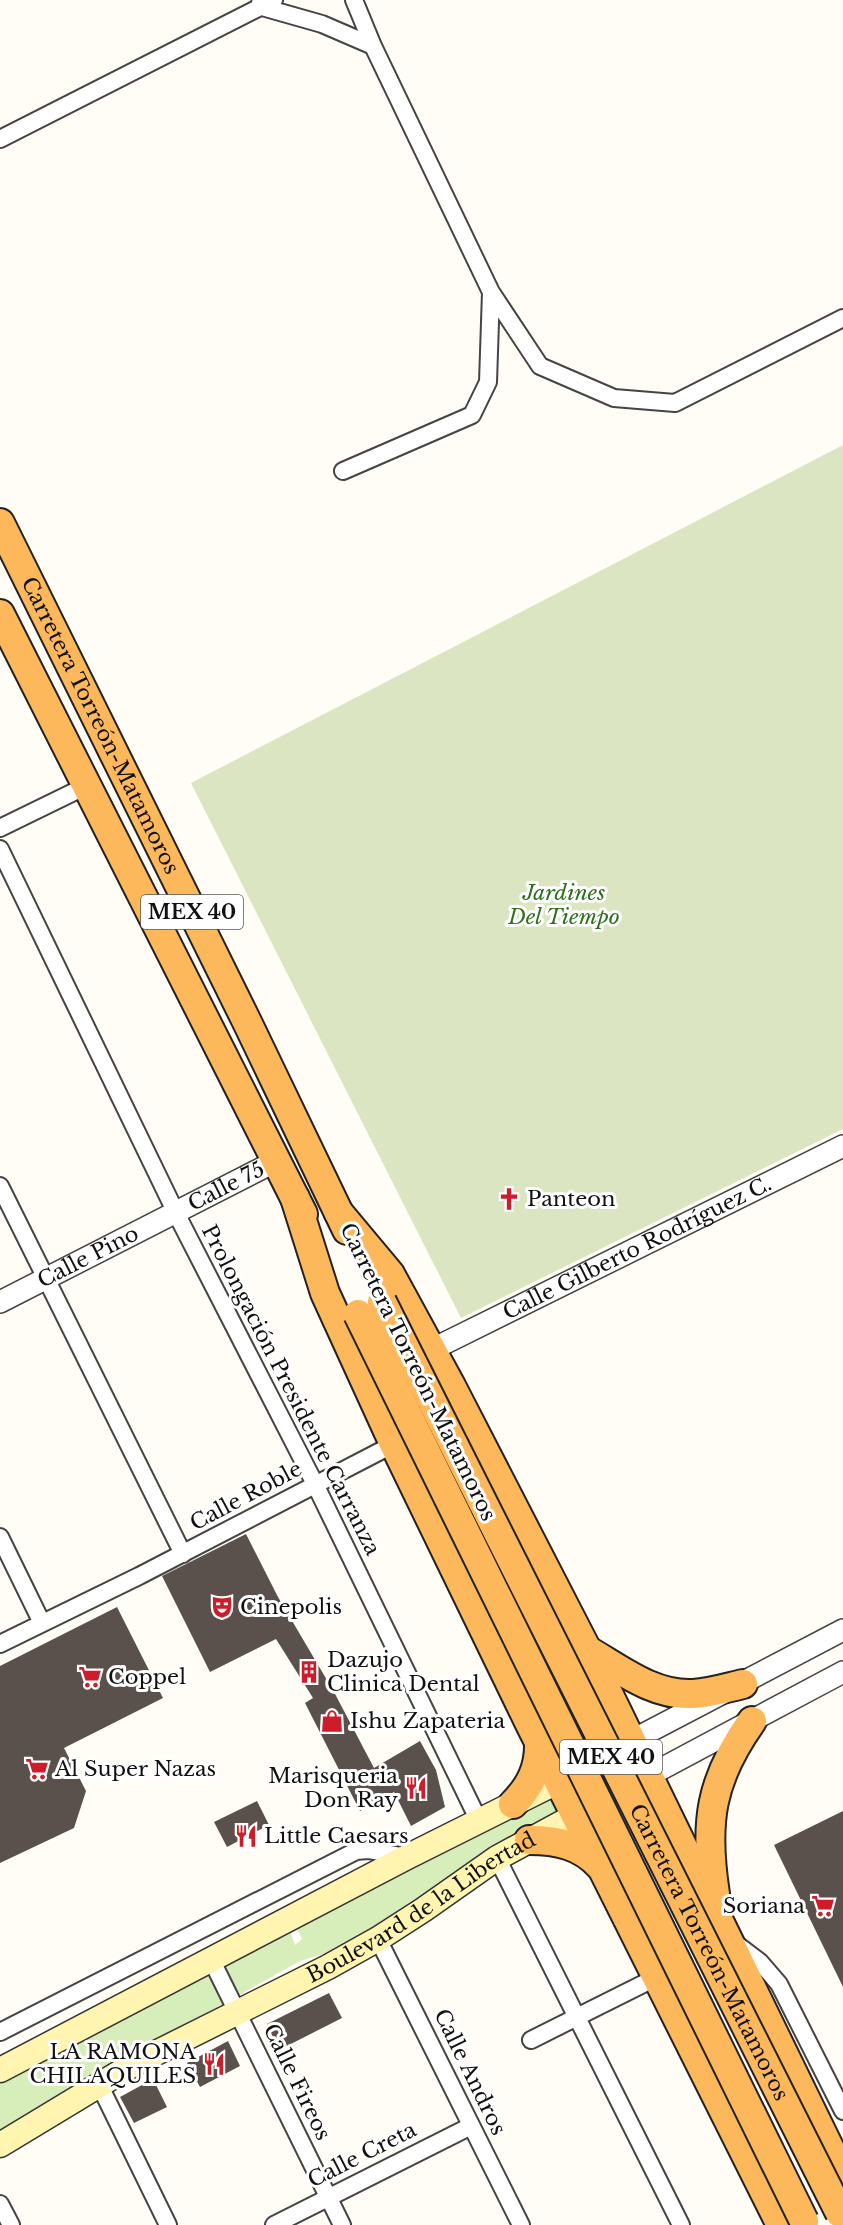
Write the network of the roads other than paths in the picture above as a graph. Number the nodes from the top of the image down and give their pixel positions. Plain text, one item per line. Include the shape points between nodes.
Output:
1 (354, 0) edge
2 (265, 2) edge
3 (374, 46) junction
4 (0, 139) edge
5 (491, 292) junction
6 (843, 318) edge
7 (343, 471) dead end
8 (0, 523) edge
9 (0, 614) edge
10 (86, 786) junction
11 (0, 828) edge
12 (0, 849) edge
13 (843, 1146) edge
14 (276, 1161) junction
15 (0, 1186) edge
16 (295, 1198) junction
17 (176, 1213) junction
18 (339, 1213) junction
19 (46, 1278) junction
20 (0, 1302) edge
21 (370, 1308) junction
22 (431, 1350) junction
23 (394, 1444) junction
24 (315, 1484) junction
25 (0, 1537) edge
26 (183, 1554) junction
27 (42, 1623) junction
28 (843, 1630) edge
29 (0, 1644) edge
30 (591, 1659) junction
31 (843, 1672) edge
32 (743, 1684) junction
33 (752, 1721) junction
34 (534, 1733) junction
35 (631, 1741) junction
36 (648, 1776) junction
37 (559, 1781) junction
38 (513, 1804) junction
39 (576, 1814) junction
40 (480, 1821) junction
41 (529, 1839) junction
42 (686, 1853) junction
43 (407, 1857) junction
44 (496, 1858) junction
45 (604, 1873) junction
46 (723, 1929) junction
47 (378, 1939) junction
48 (211, 1959) junction
49 (657, 1977) junction
50 (237, 2011) junction
51 (576, 2017) junction
52 (0, 2032) edge
53 (531, 2040) dead end
54 (0, 2070) edge
55 (99, 2084) junction
56 (843, 2111) edge
57 (471, 2126) junction
58 (0, 2145) edge
59 (843, 2176) edge
60 (328, 2197) junction
61 (0, 2204) edge
62 (842, 2216) edge
63 (797, 2224) edge
64 (11, 2225) edge
65 (168, 2225) edge
66 (274, 2225) edge
67 (342, 2225) edge
68 (521, 2225) edge
69 (681, 2225) edge

1 - 3 street
2 - 3 street
2 - 4 street
3 - 5 street
5 - 6 street via 540,366 614,398 645,401 675,403
5 - 7 street via 488,382 472,415
8 - 18 highway, Carretera Torreón-Matamoros / MEX 40
9 - 10 highway, MEX 40
10 - 11 street
10 - 14 highway, MEX 40
12 - 17 street, Prolongación Presidente Carranza
13 - 22 street, Calle Gilberto Rodríguez C.
14 - 16 highway, MEX 40
14 - 17 street, Calle 75
15 - 19 street
16 - 21 highway, MEX 40
16 - 23 highway via 325,1293
17 - 19 street, Calle Pino
17 - 24 street, Prolongación Presidente Carranza
18 - 21 highway, Carretera Torreón-Matamoros / MEX 40
18 - 22 highway via 390,1274
19 - 20 street, Calle Pino
19 - 26 street
21 - 62 highway, Carretera Torreón-Matamoros / MEX 40, bridge
21 - 63 highway, MEX 40, bridge
22 - 30 highway
23 - 24 street, Calle Roble
23 - 34 highway
24 - 26 street, Calle Roble
24 - 40 street, Prolongación Presidente Carranza
25 - 27 street
26 - 27 street, Calle Roble
27 - 29 street, Calle Roble
28 - 32 street, Boulevard de la Libertad
30 - 32 highway via 667,1692 701,1693
30 - 34 highway via 586,1693
30 - 35 highway
31 - 33 street, Boulevard de la Libertad
32 - 35 street, Boulevard de la Libertad
33 - 36 street, Boulevard de la Libertad
33 - 46 highway via 723,1769 710,1824 709,1852
34 - 37 highway
34 - 38 highway via 536,1771
35 - 36 highway
35 - 37 main road, Boulevard de la Libertad
36 - 39 main road, Boulevard de la Libertad
36 - 42 highway
37 - 38 main road, Boulevard de la Libertad
37 - 39 highway
38 - 40 main road, Boulevard de la Libertad
39 - 41 main road, Boulevard de la Libertad
39 - 45 highway
40 - 43 main road, Boulevard de la Libertad
41 - 44 main road, Boulevard de la Libertad
41 - 45 highway via 568,1845 589,1855
42 - 45 highway via 672,1848 642,1850
42 - 46 highway
43 - 48 main road, Boulevard de la Libertad
43 - 52 street via 356,1851
44 - 47 main road, Boulevard de la Libertad
44 - 51 street
45 - 49 highway
46 - 56 street via 779,1984
46 - 59 highway
47 - 50 main road, Boulevard de la Libertad
47 - 57 street, Calle Andros
48 - 50 street, Calle Fireos
48 - 54 main road, Boulevard de la Libertad
49 - 51 street
49 - 63 highway
50 - 55 main road, Boulevard de la Libertad
50 - 60 street, Calle Fireos
51 - 53 street
51 - 69 street
55 - 58 main road, Boulevard de la Libertad
55 - 65 street
57 - 60 street, Calle Creta
57 - 68 street, Calle Andros
60 - 66 street, Calle Creta
60 - 67 street, Calle Fireos
61 - 64 street

